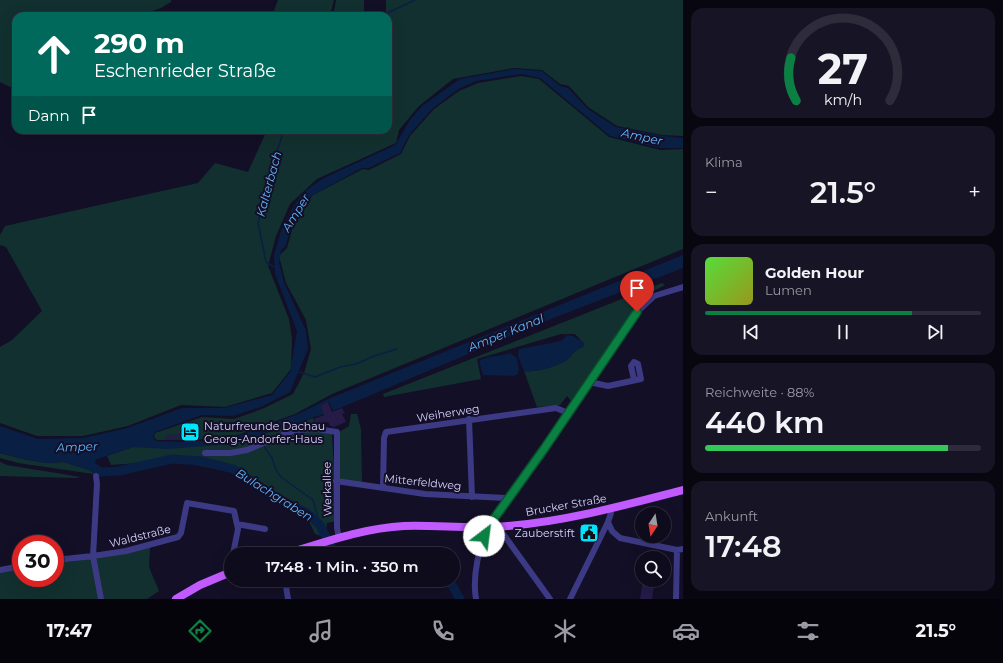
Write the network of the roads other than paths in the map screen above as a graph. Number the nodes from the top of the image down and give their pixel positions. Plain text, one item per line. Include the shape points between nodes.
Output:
1 (683, 287) edge
2 (634, 380) dead end
3 (589, 382) junction
4 (568, 413) junction
5 (468, 419) junction
6 (205, 453) dead end
7 (96, 476) dead end
8 (336, 481) junction
9 (383, 488) junction
10 (683, 490) edge
11 (472, 497) junction
12 (508, 500) junction
13 (610, 509) junction
14 (608, 522) junction
15 (237, 524) junction
16 (488, 527) junction
17 (265, 529) dead end
18 (504, 535) dead end
19 (336, 539) junction
20 (234, 547) edge
21 (309, 547) edge
22 (680, 550) edge
23 (93, 556) junction
24 (64, 559) edge
25 (12, 568) edge
26 (0, 570) edge
27 (224, 575) edge
28 (286, 587) edge
29 (101, 599) edge
30 (176, 599) edge
31 (288, 599) edge
32 (476, 599) edge
33 (550, 599) edge
34 (570, 599) edge
35 (676, 599) edge

1 - 3 street via 654,296 637,312
2 - 3 street via 608,386
3 - 4 street
4 - 5 street, Weiherweg via 556,408
4 - 12 street
5 - 9 street, Weiherweg via 386,432
5 - 11 street
6 - 8 street, Werkallee via 247,450 295,430 317,429 337,432
7 - 23 street, Waldstraße
8 - 9 street, Mitterfeldweg
8 - 19 street, Werkallee
9 - 11 street, Mitterfeldweg
10 - 13 main road, Brucker Straße
11 - 12 street, Mitterfeldweg
12 - 16 street
13 - 14 street
13 - 16 main road, Brucker Straße via 570,518
14 - 22 street via 612,531 620,538
14 - 34 street
15 - 17 street
15 - 20 street
15 - 23 street, Waldstraße via 236,514 231,510 187,503 178,537 126,551
16 - 19 main road, Brucker Straße via 404,526
16 - 32 street via 482,541 477,568
18 - 33 street
19 - 21 main road, Brucker Straße
22 - 35 street
23 - 24 street, Waldstraße
23 - 29 street, Waldstraße
25 - 26 street
27 - 30 main road
28 - 31 street

